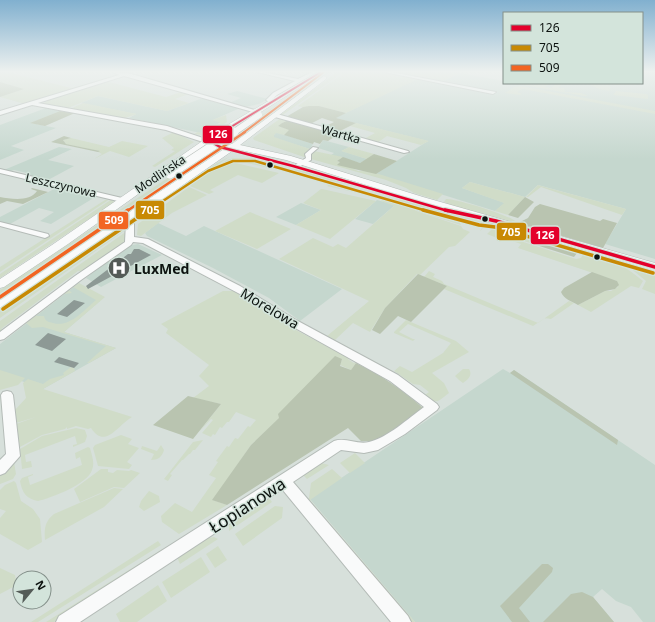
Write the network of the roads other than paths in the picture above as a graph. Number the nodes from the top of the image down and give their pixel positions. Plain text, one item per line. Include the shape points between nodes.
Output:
1 (40, 101) edge
2 (217, 101) edge
3 (278, 101) edge
4 (281, 101) edge
5 (293, 101) edge
6 (31, 104) junction
7 (0, 113) edge
8 (260, 114) junction
9 (277, 116) junction
10 (217, 135) junction
11 (248, 137) junction
12 (215, 144) junction
13 (232, 147) junction
14 (199, 148) junction
15 (315, 148) dead end
16 (406, 152) dead end
17 (256, 155) junction
18 (288, 158) junction
19 (300, 164) junction
20 (205, 166) junction
21 (0, 171) edge
22 (175, 175) junction
23 (122, 200) junction
24 (141, 210) junction
25 (0, 224) edge
26 (45, 236) dead end
27 (130, 239) junction
28 (57, 246) junction
29 (77, 250) junction
30 (655, 267) edge
31 (0, 284) edge
32 (0, 304) edge
33 (0, 337) edge
34 (7, 396) dead end
35 (433, 407) joint
36 (0, 469) edge
37 (283, 481) junction
38 (65, 622) edge
39 (402, 622) edge

1 - 6 street
2 - 8 street
3 - 8 main road, Modlińska
4 - 8 main road, Modlińska
5 - 9 main road, Modlińska
6 - 7 street
6 - 10 street via 167,128 206,140
8 - 10 main road, Modlińska
8 - 22 main road, Modlińska
9 - 11 main road, Modlińska
9 - 16 street, Wartka
10 - 12 main road
10 - 14 main road, Modlińska
11 - 13 main road, Modlińska
11 - 18 main road via 248,142
12 - 13 main road
12 - 14 main road
13 - 17 main road
13 - 18 main road
13 - 20 main road, Modlińska
14 - 23 main road, Modlińska
15 - 19 street via 308,154 309,159
17 - 19 main road
17 - 20 main road via 232,155
18 - 19 main road
19 - 30 main road
20 - 24 main road, Modlińska
21 - 23 street, Leszczynowa
22 - 28 main road, Modlińska
22 - 29 main road, Modlińska
23 - 28 main road, Modlińska
24 - 27 street via 130,222
24 - 29 main road, Modlińska
25 - 26 street
27 - 33 street
27 - 35 street, Morelowa via 145,241 237,288 292,322 394,378
28 - 31 main road, Modlińska
29 - 32 main road, Modlińska
34 - 36 street via 13,456
35 - 37 street, Łopianowa via 375,447 340,445
37 - 38 street, Łopianowa
37 - 39 street

